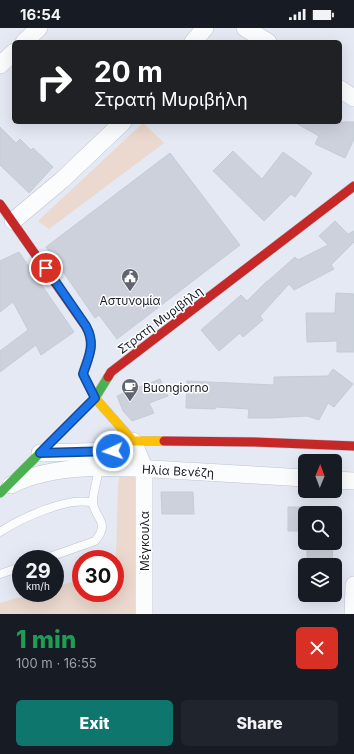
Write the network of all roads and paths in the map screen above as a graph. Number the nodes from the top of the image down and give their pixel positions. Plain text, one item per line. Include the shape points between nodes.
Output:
1 (39, 28) edge
2 (205, 28) edge
3 (245, 28) edge
4 (26, 40) edge
5 (195, 40) edge
6 (265, 40) edge
7 (12, 54) edge
8 (0, 65) edge
9 (342, 90) edge
10 (354, 98) edge
11 (121, 124) edge
12 (354, 186) edge
13 (0, 204) edge
14 (13, 221) junction
15 (95, 398) junction
16 (133, 442) junction
17 (354, 446) edge
18 (40, 453) junction
19 (99, 468) junction
20 (144, 468) junction
21 (298, 478) edge
22 (342, 480) edge
23 (354, 481) edge
24 (3, 491) edge
25 (93, 503) junction
26 (0, 532) edge
27 (64, 552) edge
28 (12, 570) edge
29 (0, 574) edge
30 (354, 585) edge
31 (144, 614) edge
32 (353, 614) edge

1 - 4 street
2 - 5 street
3 - 6 street
7 - 8 street
9 - 10 street
11 - 14 street via 62,180
12 - 15 street, Στρατή Μυριβήλη via 111,372
13 - 14 street
14 - 15 street via 86,326 92,345 83,374
15 - 16 street
15 - 18 street, Στρατή Μυριβήλη
16 - 17 street via 255,442
16 - 18 street via 113,451
16 - 20 street
18 - 24 street, Στρατή Μυριβήλη
19 - 20 street, Ηλία Βενέζη
19 - 24 street, Ηλία Βενέζη via 73,468 43,473 25,478
19 - 25 lane
20 - 21 street, Ηλία Βενέζη
20 - 31 street, Μέγκουλα
22 - 23 street
25 - 26 lane via 78,501 47,509
25 - 27 lane via 102,525 100,535 95,541
28 - 29 lane
30 - 32 street

